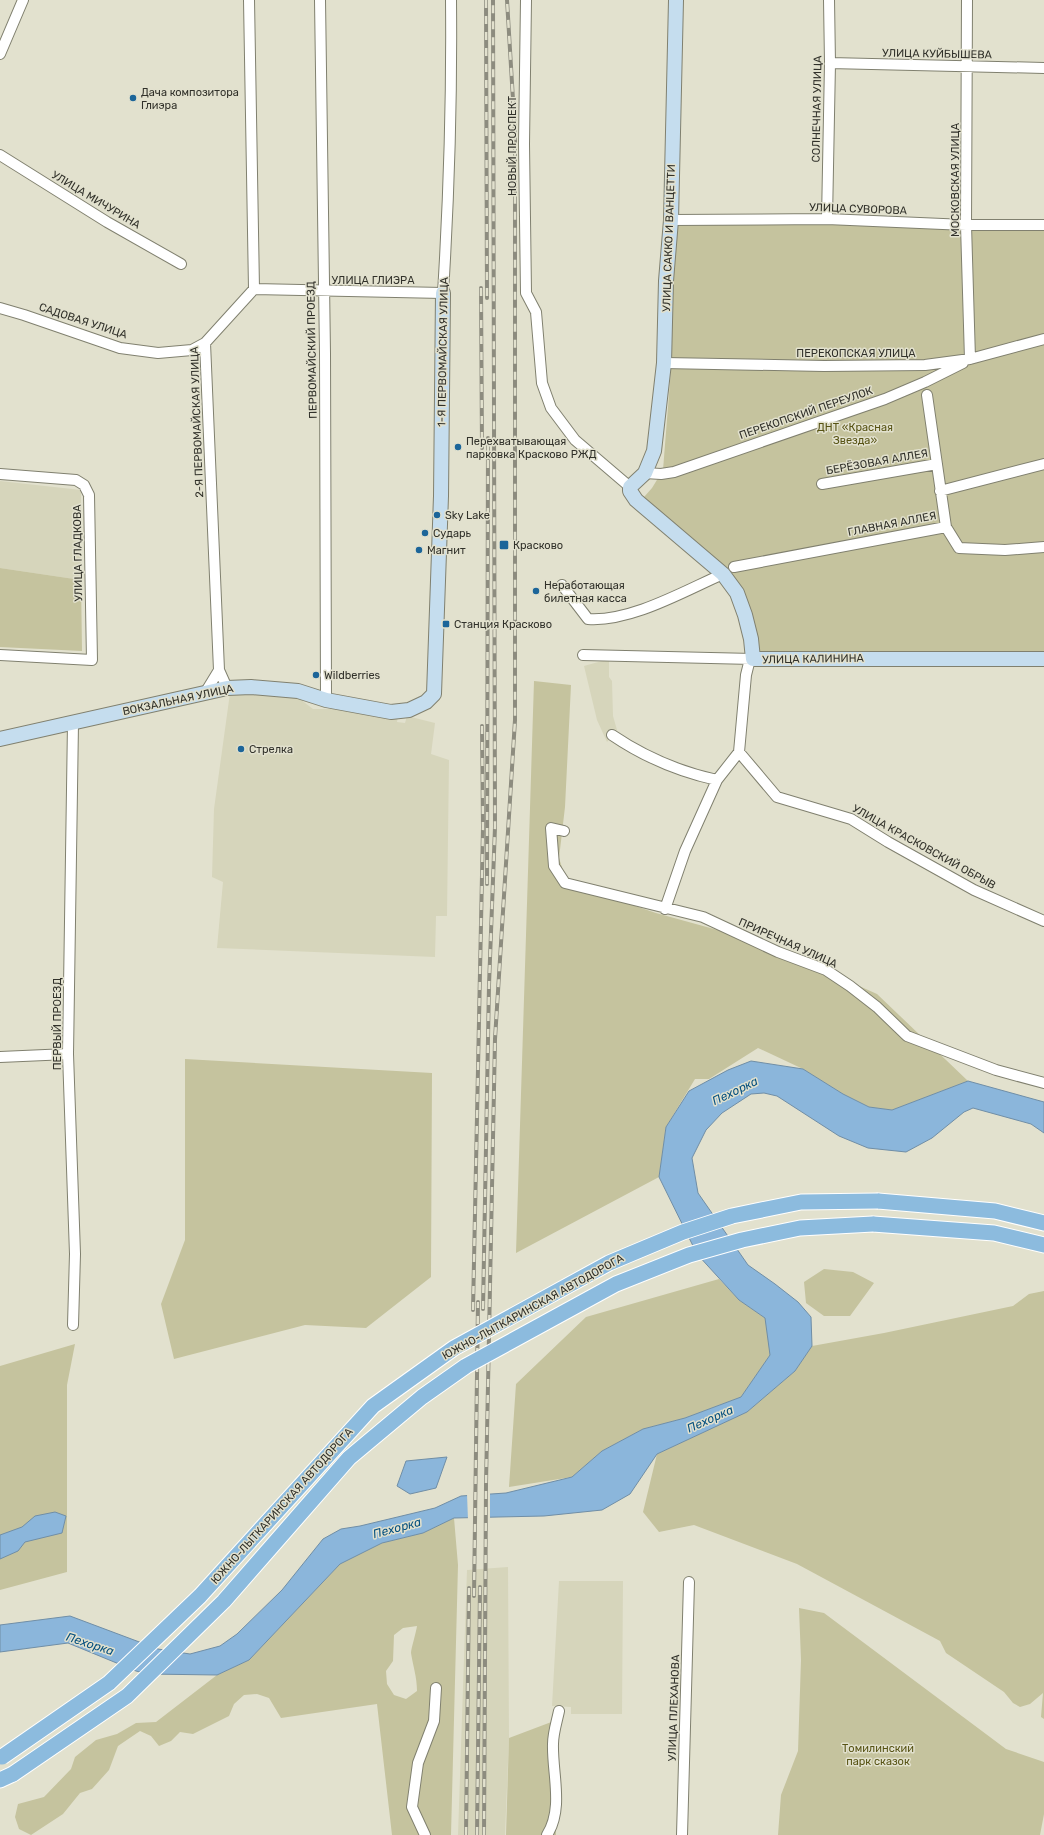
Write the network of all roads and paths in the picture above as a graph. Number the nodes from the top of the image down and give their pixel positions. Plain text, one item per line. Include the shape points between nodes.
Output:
1 (23, 0) edge
2 (249, 0) edge
3 (320, 0) edge
4 (451, 0) edge
5 (526, 0) edge
6 (676, 0) edge
7 (830, 0) edge
8 (967, 0) edge
9 (0, 54) edge
10 (830, 63) junction
11 (966, 66) junction
12 (1044, 68) edge
13 (0, 155) edge
14 (827, 218) junction
15 (670, 220) junction
16 (966, 225) junction
17 (1044, 225) edge
18 (181, 264) dead end
19 (254, 289) junction
20 (323, 292) junction
21 (443, 293) junction
22 (0, 308) edge
23 (1044, 339) edge
24 (205, 343) junction
25 (970, 359) junction
26 (664, 363) junction
27 (927, 395) dead end
28 (937, 464) junction
29 (1044, 464) edge
30 (0, 474) edge
31 (645, 474) junction
32 (822, 484) dead end
33 (630, 487) junction
34 (940, 491) junction
35 (946, 527) junction
36 (1044, 547) edge
37 (729, 571) junction
38 (562, 585) dead end
39 (0, 655) edge
40 (583, 655) dead end
41 (754, 659) junction
42 (1044, 659) edge
43 (219, 670) junction
44 (227, 688) junction
45 (205, 693) junction
46 (326, 700) junction
47 (426, 702) joint
48 (73, 724) junction
49 (612, 735) dead end
50 (0, 739) edge
51 (739, 752) junction
52 (717, 780) junction
53 (564, 831) dead end
54 (665, 909) junction
55 (1044, 920) edge
56 (68, 1054) junction
57 (0, 1057) edge
58 (1044, 1083) edge
59 (1044, 1223) edge
60 (1044, 1245) edge
61 (73, 1325) dead end
62 (689, 1582) dead end
63 (436, 1688) dead end
64 (559, 1710) dead end
65 (1, 1757) edge
66 (6, 1777) edge
67 (425, 1835) edge
68 (548, 1835) edge
69 (682, 1835) edge

1 - 9 street
2 - 19 street
3 - 20 street, ПЕРВОМАЙСКИЙ ПРОЕЗД
4 - 21 street, 1-Я ПЕРВОМАЙСКАЯ УЛИЦА via 452,66
5 - 33 street, НОВЫЙ ПРОСПЕКТ via 526,293 536,312 542,383 551,408 575,440
6 - 15 main road, УЛИЦА САККО И ВАНЦЕТТИ
7 - 10 street, СОЛНЕЧНАЯ УЛИЦА
8 - 11 street, МОСКОВСКАЯ УЛИЦА
10 - 11 street, УЛИЦА КУЙБЫШЕВА
10 - 14 street, СОЛНЕЧНАЯ УЛИЦА
11 - 12 street, УЛИЦА КУЙБЫШЕВА
11 - 16 street, МОСКОВСКАЯ УЛИЦА
13 - 18 street, УЛИЦА МИЧУРИНА via 107,222
14 - 15 street, УЛИЦА СУВОРОВА
14 - 16 street, УЛИЦА СУВОРОВА
15 - 26 main road, УЛИЦА САККО И ВАНЦЕТТИ
16 - 17 street, УЛИЦА СУВОРОВА
16 - 25 street, МОСКОВСКАЯ УЛИЦА
19 - 20 street, УЛИЦА ГЛИЭРА
19 - 24 street, 2-Я ПЕРВОМАЙСКАЯ УЛИЦА
20 - 21 street, УЛИЦА ГЛИЭРА
20 - 46 street, ПЕРВОМАЙСКИЙ ПРОЕЗД
21 - 47 main road, 1-Я ПЕРВОМАЙСКАЯ УЛИЦА via 441,496 434,694
22 - 24 street, САДОВАЯ УЛИЦА via 120,348 158,353 192,350
23 - 25 street, ПЕРЕКОПСКАЯ УЛИЦА
24 - 43 street, 2-Я ПЕРВОМАЙСКАЯ УЛИЦА
25 - 26 street, ПЕРЕКОПСКАЯ УЛИЦА via 924,365
25 - 31 street, ПЕРЕКОПСКИЙ ПЕРЕУЛОК via 885,399 674,472
26 - 31 main road, УЛИЦА САККО И ВАНЦЕТТИ via 654,451
27 - 28 street
28 - 32 street, БЕРЁЗОВАЯ АЛЛЕЯ
28 - 34 street
29 - 34 street
30 - 39 street, УЛИЦА ГЛАДКОВА via 76,480 84,485 89,495 92,660
31 - 33 main road
33 - 37 main road via 636,500
34 - 35 street
35 - 36 street, ГЛАВНАЯ АЛЛЕЯ via 959,548 1005,550
35 - 37 street, ГЛАВНАЯ АЛЛЕЯ
37 - 38 street, ГЛАВНАЯ АЛЛЕЯ via 632,613 596,620 588,619
37 - 41 main road via 751,639
40 - 41 street, УЛИЦА КАЛИНИНА
41 - 42 main road, УЛИЦА КАЛИНИНА
41 - 51 street via 749,663 746,675
43 - 44 street, 2-Я ПЕРВОМАЙСКАЯ УЛИЦА
43 - 45 street
44 - 45 main road, ВОКЗАЛЬНАЯ УЛИЦА
44 - 46 main road, ВОКЗАЛЬНАЯ УЛИЦА via 251,687 298,691
45 - 48 main road, ВОКЗАЛЬНАЯ УЛИЦА
46 - 47 main road, ВОКЗАЛЬНАЯ УЛИЦА via 391,712 409,710
48 - 50 main road, ВОКЗАЛЬНАЯ УЛИЦА
48 - 56 street, ПЕРВЫЙ ПРОЕЗД
49 - 52 street via 626,745 675,768
51 - 52 street
51 - 55 street, УЛИЦА КРАСКОВСКИЙ ОБРЫВ via 777,797 851,819 974,890
52 - 54 street via 685,851
53 - 54 street, ПРИРЕЧНАЯ УЛИЦА via 552,828 554,866 565,883
54 - 58 street, ПРИРЕЧНАЯ УЛИЦА via 702,917 778,952 826,970 877,1007 907,1036 996,1070
56 - 57 street
56 - 61 street, ПЕРВЫЙ ПРОЕЗД via 75,1254
59 - 65 main road, ЮЖНО-ЛЫТКАРИНСКАЯ АВТОДОРОГА, bridge via 995,1210 878,1201 801,1202 732,1216 683,1232 609,1263 454,1348 373,1406 200,1596 109,1683
60 - 66 main road, ЮЖНО-ЛЫТКАРИНСКАЯ АВТОДОРОГА, bridge via 994,1233 873,1224 800,1228 742,1240 689,1255 616,1284 466,1366 422,1397 350,1458 224,1601 127,1696
62 - 69 street, УЛИЦА ПЛЕХАНОВА
63 - 67 street via 434,1720 418,1763 412,1807
64 - 68 street via 553,1743 556,1803

